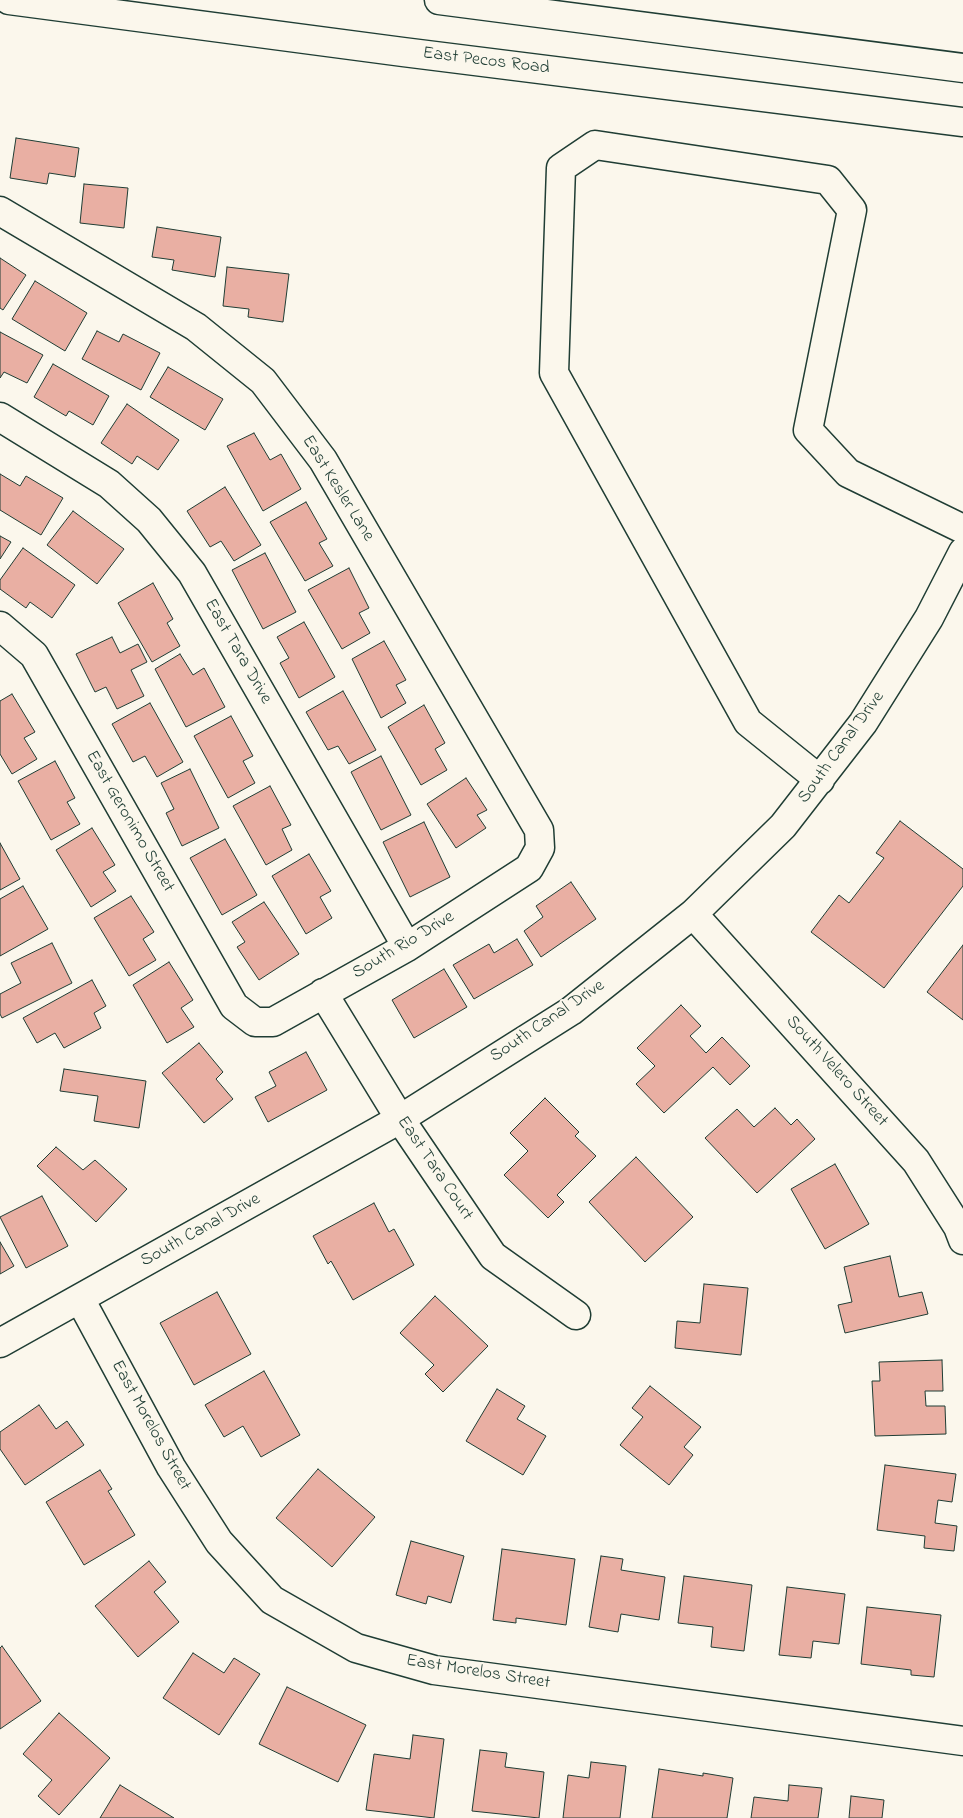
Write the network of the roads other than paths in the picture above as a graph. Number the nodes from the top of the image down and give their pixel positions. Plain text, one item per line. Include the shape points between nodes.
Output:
1 (9, 0) edge
2 (439, 0) edge
3 (963, 68) edge
4 (963, 122) edge
5 (0, 211) edge
6 (0, 417) edge
7 (963, 528) edge
8 (963, 552) edge
9 (0, 626) edge
10 (820, 780) junction
11 (540, 848) joint
12 (693, 914) junction
13 (407, 948) junction
14 (323, 993) junction
15 (254, 1022) joint
16 (400, 1118) junction
17 (963, 1240) edge
18 (80, 1299) junction
19 (576, 1315) dead end
20 (0, 1343) edge
21 (963, 1741) edge

1 - 4 street, East Pecos Road
2 - 3 street
5 - 11 street, East Kesler Lane via 196,327 263,381 323,460 539,830
6 - 13 street, East Tara Drive via 109,484 149,520 192,573
7 - 10 street via 848,473 808,430 852,210 828,180 595,145 561,168 554,373 748,722
8 - 10 street, South Canal Drive via 896,673
9 - 15 street, East Geronimo Street via 34,655 234,1006
10 - 12 street, South Canal Drive via 783,826
11 - 13 street, South Rio Drive via 529,868
12 - 16 street, South Canal Drive via 571,1011
12 - 17 street, South Velero Street via 916,1160
13 - 14 street, South Rio Drive
14 - 15 street, South Rio Drive via 273,1022
14 - 16 street, East Tara Court
16 - 18 street, South Canal Drive
16 - 19 street, East Tara Court via 492,1256
18 - 20 street, South Canal Drive
18 - 21 street, East Morelos Street via 171,1467 219,1542 272,1600 356,1648 434,1670

